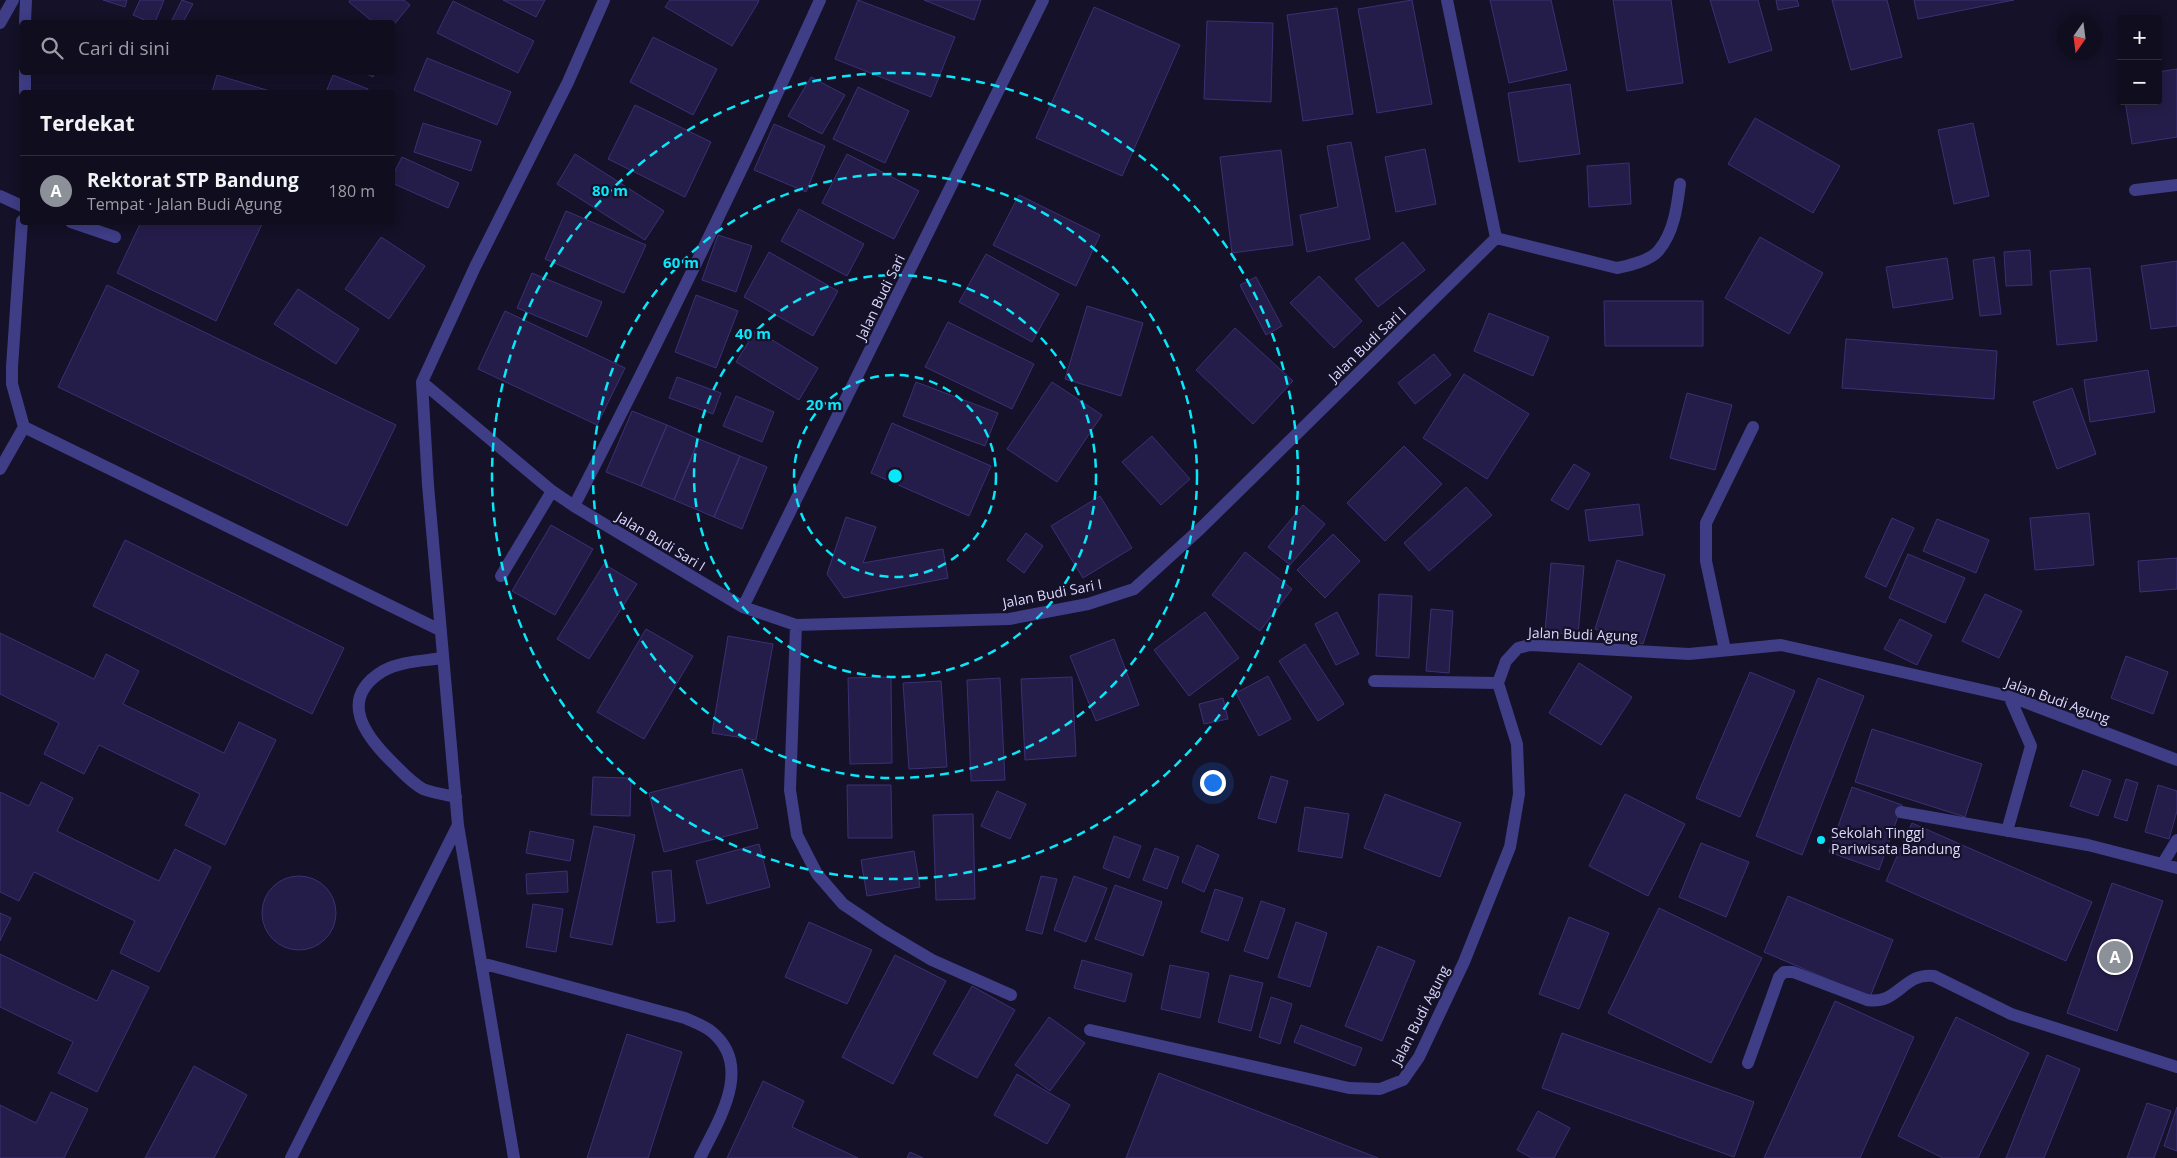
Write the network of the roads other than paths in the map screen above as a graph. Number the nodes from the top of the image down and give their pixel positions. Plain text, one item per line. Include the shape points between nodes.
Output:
1 (14, 0) edge
2 (26, 0) edge
3 (604, 0) edge
4 (820, 0) edge
5 (1044, 0) edge
6 (1447, 0) edge
7 (25, 20) edge
8 (0, 22) edge
9 (25, 75) edge
10 (25, 90) edge
11 (1680, 184) dead end
12 (2177, 185) edge
13 (2135, 190) dead end
14 (0, 196) edge
15 (20, 205) edge
16 (22, 225) edge
17 (81, 225) edge
18 (115, 237) dead end
19 (1496, 238) junction
20 (422, 382) junction
21 (24, 427) junction
22 (1754, 428) dead end
23 (0, 469) edge
24 (552, 491) junction
25 (574, 506) junction
26 (501, 576) dead end
27 (743, 607) junction
28 (796, 625) junction
29 (440, 630) junction
30 (1725, 650) junction
31 (443, 658) junction
32 (1374, 682) dead end
33 (1498, 683) junction
34 (2009, 696) junction
35 (2177, 760) edge
36 (456, 798) junction
37 (1901, 812) dead end
38 (458, 825) junction
39 (2007, 831) junction
40 (2177, 840) edge
41 (2163, 863) junction
42 (2177, 868) edge
43 (481, 962) junction
44 (1011, 995) dead end
45 (1090, 1030) dead end
46 (1748, 1063) dead end
47 (2177, 1067) edge
48 (291, 1158) edge
49 (514, 1158) edge
50 (700, 1158) edge

1 - 8 street
2 - 7 street
3 - 20 street via 568,82 475,267
4 - 25 street via 764,126
5 - 27 street, Jalan Budi Sari
6 - 19 street
9 - 10 street
11 - 19 street via 1675,219 1659,252 1632,266 1617,268
12 - 13 street
14 - 15 street
16 - 21 street via 12,384
17 - 18 street
19 - 28 street, Jalan Budi Sari I via 1200,529 1134,588 1088,604 1009,619
20 - 24 street, Jalan Budi Sari I
20 - 29 street
21 - 23 street
21 - 29 street
22 - 30 street via 1706,523 1706,561
24 - 25 street, Jalan Budi Sari I
24 - 26 street
25 - 27 street, Jalan Budi Sari I
27 - 28 street, Jalan Budi Sari I
28 - 44 street via 790,790 797,835 817,874 843,904 883,931 932,960
29 - 31 street
30 - 33 street, Jalan Budi Agung via 1689,654 1530,645 1518,648 1506,661
30 - 34 street, Jalan Budi Agung via 1781,645
31 - 36 street
31 - 36 street via 407,663 384,671 365,687 357,700 358,717 377,747 406,775 422,788
32 - 33 street
33 - 45 street, Jalan Budi Agung via 1517,744 1519,794 1510,847 1464,962 1419,1057 1403,1080 1380,1089 1349,1088
34 - 35 street, Jalan Budi Agung
34 - 39 street via 2031,746
36 - 38 street
37 - 39 street
38 - 43 street
38 - 48 street
39 - 41 street via 2088,845
40 - 41 street
41 - 42 street
43 - 49 street
43 - 50 street via 685,1018 712,1032 722,1042 730,1060 732,1078 728,1103
46 - 47 street via 1779,977 1784,972 1793,972 1878,1002 1923,974 1934,976 2012,1014

